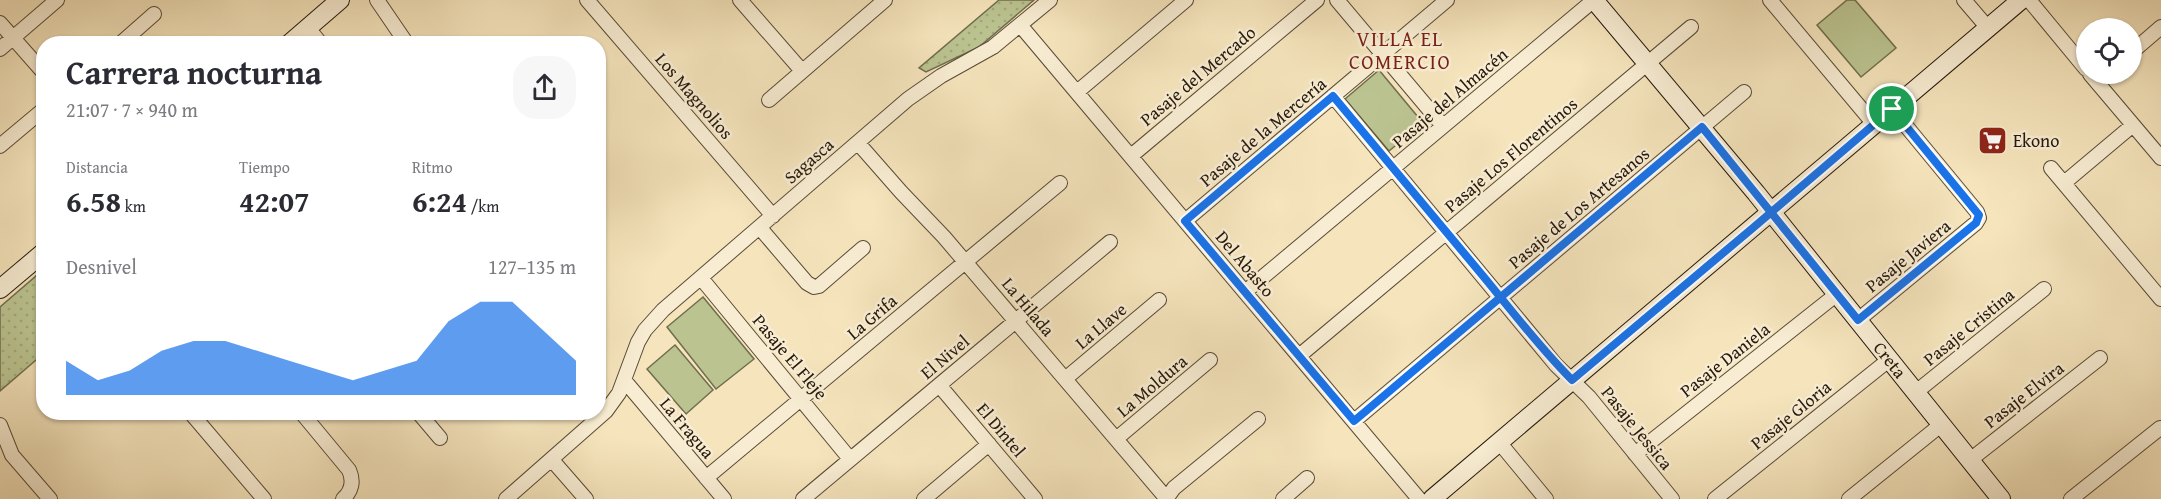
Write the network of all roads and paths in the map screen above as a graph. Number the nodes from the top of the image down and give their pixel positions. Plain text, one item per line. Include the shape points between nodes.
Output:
1 (57, 0) edge
2 (340, 0) edge
3 (377, 0) edge
4 (587, 0) edge
5 (741, 0) edge
6 (885, 0) edge
7 (1050, 0) edge
8 (1186, 0) edge
9 (1317, 0) edge
10 (1337, 0) edge
11 (1447, 0) edge
12 (1594, 0) edge
13 (1770, 0) edge
14 (1964, 0) edge
15 (2021, 0) edge
16 (2029, 0) edge
17 (154, 14) dead end
18 (0, 23) edge
19 (1020, 25) junction
20 (1691, 27) dead end
21 (2161, 27) edge
22 (308, 28) junction
23 (1988, 28) junction
24 (129, 36) edge
25 (298, 36) edge
26 (314, 36) edge
27 (402, 36) edge
28 (13, 38) junction
29 (2142, 43) edge
30 (0, 49) edge
31 (1383, 54) junction
32 (2076, 57) edge
33 (1648, 63) junction
34 (36, 64) edge
35 (802, 71) junction
36 (2104, 84) edge
37 (1077, 92) junction
38 (1744, 92) dead end
39 (1333, 96) junction
40 (769, 100) dead end
41 (1892, 109) junction
42 (36, 116) edge
43 (1874, 124) junction
44 (2133, 125) junction
45 (1443, 126) junction
46 (1702, 127) junction
47 (858, 143) junction
48 (0, 146) edge
49 (2159, 152) edge
50 (1131, 156) junction
51 (1393, 168) junction
52 (2051, 168) dead end
53 (1060, 183) dead end
54 (2064, 183) junction
55 (1771, 212) junction
56 (773, 216) junction
57 (1185, 221) junction
58 (760, 228) junction
59 (1446, 233) junction
60 (1110, 242) dead end
61 (863, 248) dead end
62 (36, 259) edge
63 (966, 262) junction
64 (701, 278) junction
65 (0, 289) edge
66 (2044, 289) dead end
67 (1245, 292) junction
68 (1837, 294) junction
69 (1500, 297) junction
70 (2161, 299) edge
71 (1159, 300) dead end
72 (1858, 320) junction
73 (1016, 321) junction
74 (1299, 356) junction
75 (2100, 358) dead end
76 (1890, 359) junction
77 (1210, 360) dead end
78 (1065, 379) junction
79 (1572, 380) junction
80 (624, 381) junction
81 (939, 385) junction
82 (1916, 392) junction
83 (801, 399) junction
84 (606, 411) edge
85 (1258, 419) dead end
86 (197, 420) edge
87 (308, 420) edge
88 (425, 420) edge
89 (596, 420) edge
90 (1354, 421) junction
91 (0, 424) edge
92 (1942, 424) junction
93 (2160, 428) edge
94 (440, 438) dead end
95 (1116, 439) junction
96 (1499, 442) junction
97 (989, 444) junction
98 (1635, 454) junction
99 (552, 459) junction
100 (850, 459) junction
101 (1970, 460) junction
102 (706, 478) junction
103 (1307, 478) dead end
104 (1994, 496) edge
105 (50, 499) edge
106 (264, 499) edge
107 (344, 499) edge
108 (506, 499) edge
109 (586, 499) edge
110 (724, 499) edge
111 (803, 499) edge
112 (924, 499) edge
113 (1035, 499) edge
114 (1166, 499) edge
115 (1283, 499) edge
116 (1430, 499) edge
117 (1546, 499) edge
118 (1672, 499) edge
119 (1715, 499) edge
120 (1850, 499) edge
121 (2071, 499) edge

1 - 28 street
2 - 22 street
3 - 27 street
4 - 56 street, Los Magnolios
5 - 35 street
6 - 35 street
7 - 19 street, Sagasca
8 - 37 street
9 - 50 street, Pasaje del Mercado
10 - 31 street
11 - 31 street, Pasaje de la Mercería
12 - 33 street, Creta
12 - 45 street, Pasaje del Almacén
13 - 43 street
14 - 23 street
15 - 23 street
16 - 32 street
17 - 24 street
18 - 28 street
19 - 37 street, Del Abasto
19 - 47 street, Sagasca via 978,57 925,86
20 - 33 street, Pasaje Los Florentinos
21 - 29 street
22 - 25 street
22 - 26 street
23 - 41 street
28 - 30 street
28 - 34 street
31 - 39 street, Pasaje de la Mercería
31 - 45 street
33 - 46 street, Creta
33 - 59 street, Pasaje Los Florentinos
35 - 40 street
36 - 44 street
37 - 50 street, Del Abasto
38 - 46 street, Pasaje de Los Artesanos
39 - 51 street, Pasaje Jessica
39 - 57 street, Pasaje de la Mercería
41 - 43 street
41 - 72 street, Pasaje Javiera via 1979,218
42 - 48 street
43 - 55 street
44 - 49 street
44 - 54 street
45 - 51 street, Pasaje del Almacén
46 - 55 street, Creta
46 - 69 street, Pasaje de Los Artesanos
47 - 56 street, Sagasca
47 - 63 street, La Hilada
50 - 57 street, Del Abasto
51 - 59 street, Pasaje Jessica
51 - 67 street, Pasaje del Almacén
52 - 54 street
53 - 63 street, La Grifa
54 - 70 street
55 - 68 street, Creta
55 - 79 street
56 - 58 street, Sagasca
57 - 67 street, Del Abasto
58 - 61 street via 814,287
58 - 64 street, Sagasca
59 - 69 street, Pasaje Jessica
59 - 74 street, Pasaje Los Florentinos
60 - 73 street, El Nivel
62 - 65 street
63 - 73 street, La Hilada
63 - 83 street, La Grifa
64 - 80 street, Sagasca via 645,330
64 - 83 street, Pasaje El Fleje
66 - 82 street, Pasaje Cristina
67 - 74 street, Del Abasto
68 - 72 street, Creta
68 - 98 street, Pasaje Daniela
69 - 79 street, Pasaje Jessica
69 - 90 street, Pasaje de Los Artesanos
71 - 78 street, La Llave
72 - 76 street, Creta
73 - 78 street, La Hilada
73 - 81 street, El Nivel
74 - 90 street, Del Abasto
75 - 101 street, Pasaje Elvira
76 - 82 street, Creta
76 - 119 street, Pasaje Gloria
77 - 95 street, La Moldura
78 - 95 street, La Hilada
79 - 96 street
79 - 98 street, Pasaje Jessica
80 - 84 street, Sagasca
80 - 102 street, La Fragua
81 - 97 street, El Dintel
81 - 100 street, El Nivel
82 - 92 street, Creta
83 - 100 street, Pasaje El Fleje
83 - 102 street, La Grifa
85 - 114 street via 1174,488
86 - 106 street
87 - 107 street via 349,470 351,487
88 - 94 street
89 - 99 street, Sagasca
90 - 116 street, Del Abasto
91 - 105 street via 12,455
92 - 101 street, Creta
92 - 120 street
93 - 121 street
95 - 114 street, La Hilada
96 - 116 street
96 - 117 street
97 - 112 street
97 - 113 street, El Dintel
98 - 118 street, Pasaje Jessica
99 - 108 street, Sagasca
99 - 109 street
100 - 111 street, El Nivel
101 - 104 street, Creta
102 - 110 street, La Fragua
103 - 115 street

